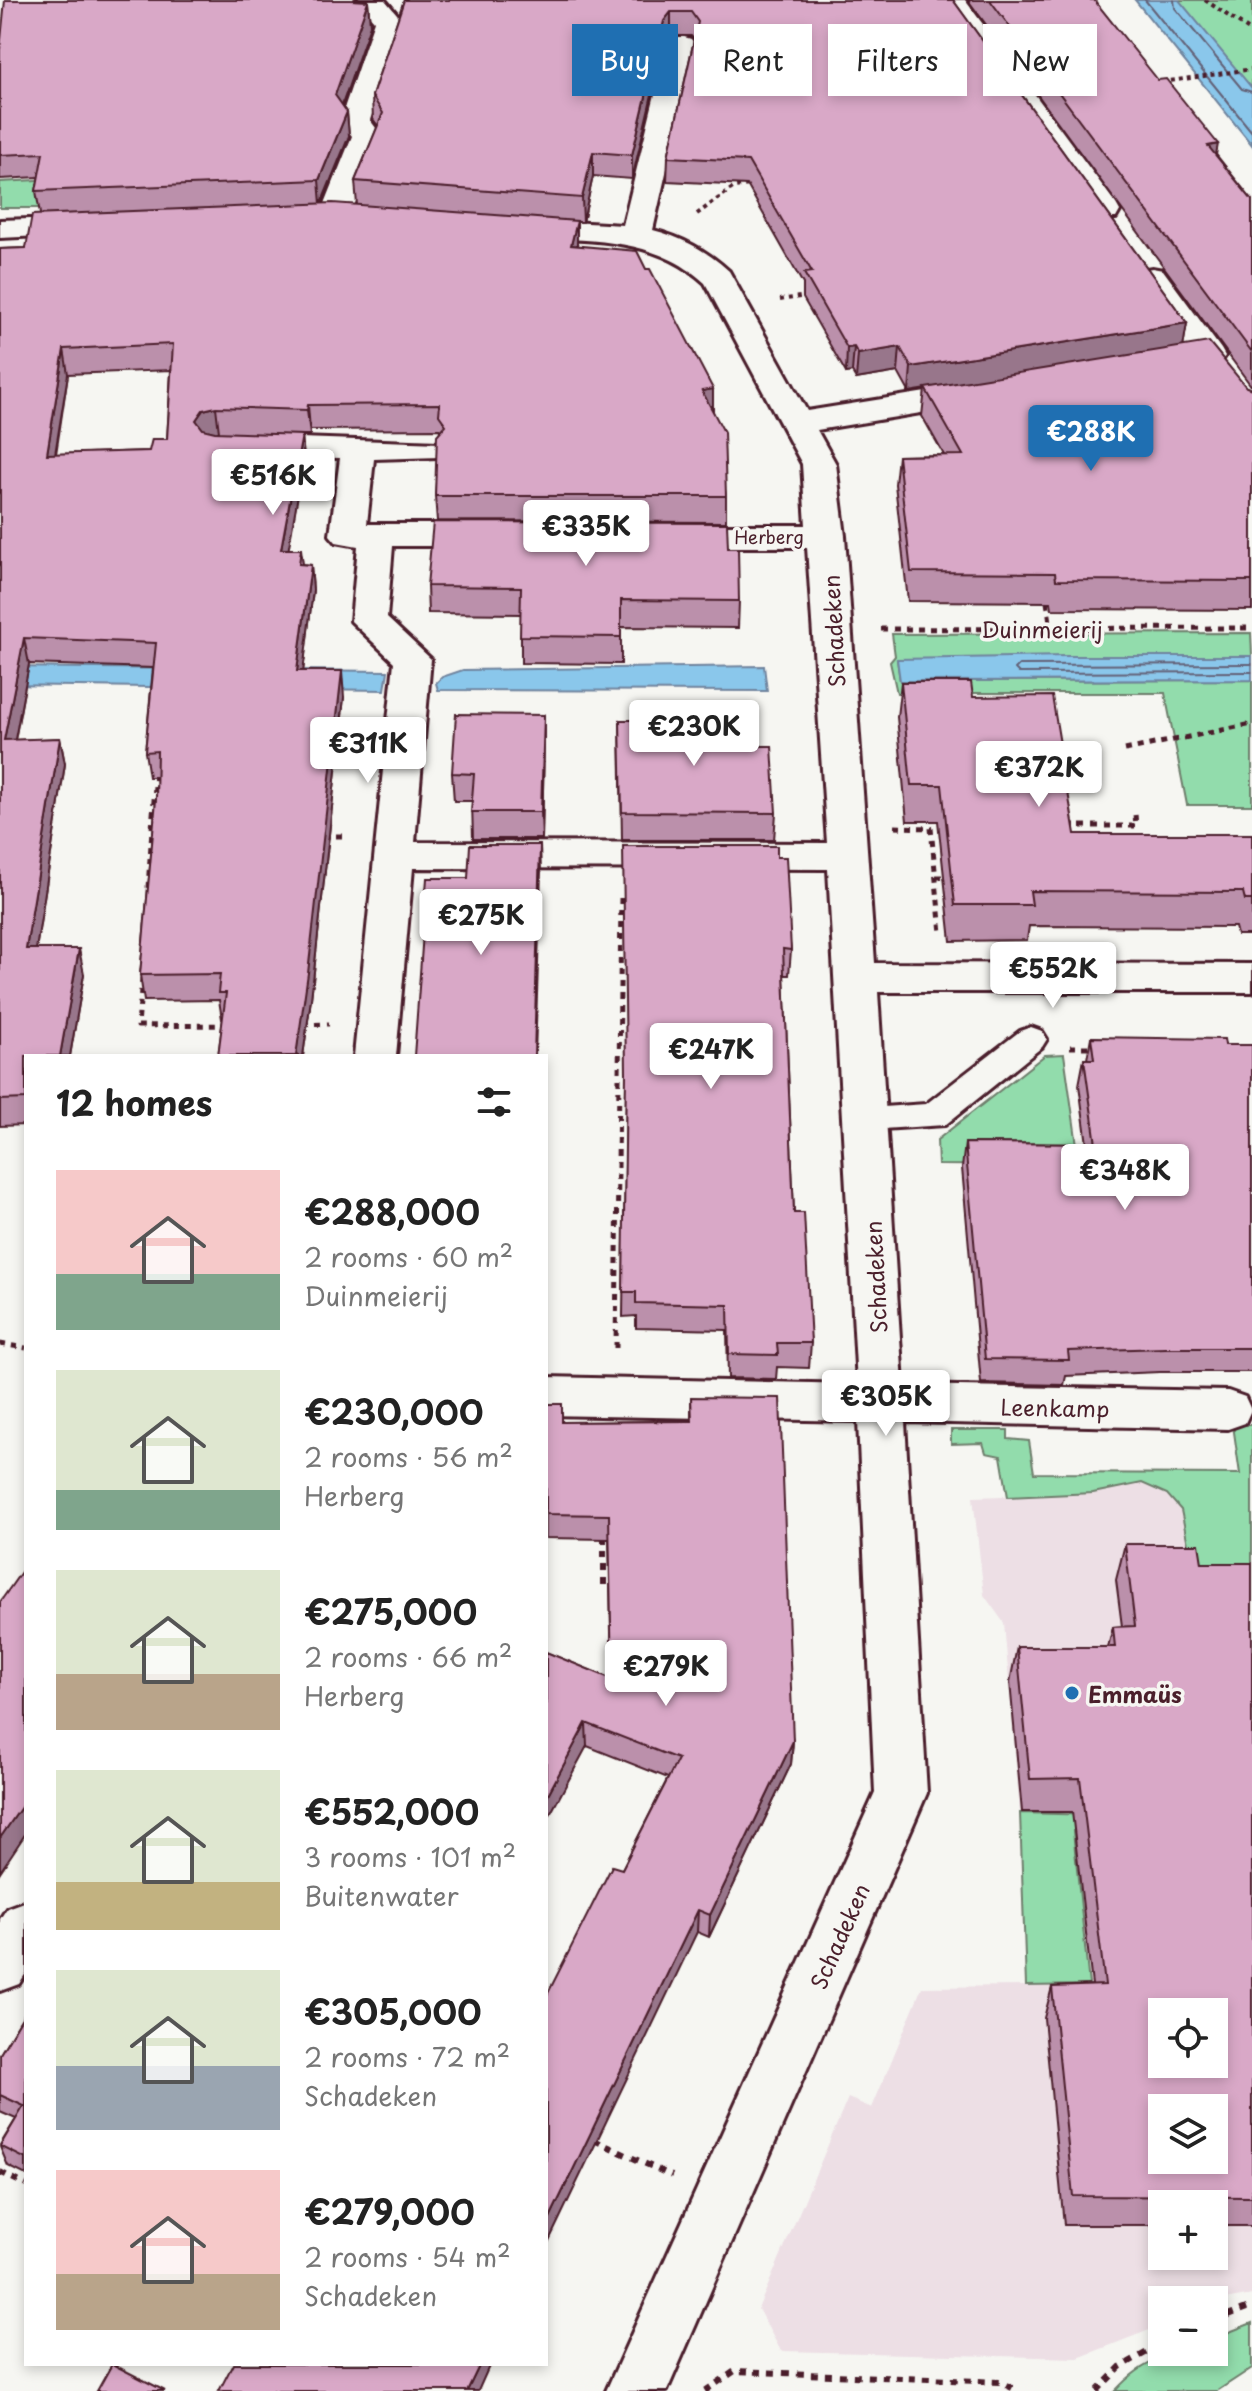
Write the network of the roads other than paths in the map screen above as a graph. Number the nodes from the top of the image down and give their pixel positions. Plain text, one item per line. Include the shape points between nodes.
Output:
1 (370, 0) edge
2 (951, 0) edge
3 (681, 45) dead end
4 (335, 216) junction
5 (290, 217) edge
6 (379, 218) edge
7 (130, 224) edge
8 (484, 226) edge
9 (0, 229) edge
10 (636, 237) junction
11 (1133, 369) edge
12 (1011, 388) edge
13 (797, 423) junction
14 (219, 445) edge
15 (358, 448) junction
16 (427, 450) dead end
17 (376, 535) junction
18 (525, 536) edge
19 (635, 536) edge
20 (827, 536) junction
21 (845, 841) junction
22 (394, 846) junction
23 (855, 977) junction
24 (1252, 978) edge
25 (376, 1040) edge
26 (1026, 1043) road end
27 (866, 1118) junction
28 (548, 1396) edge
29 (883, 1403) junction
30 (1228, 1410) dead end
31 (24, 1929) edge
32 (0, 1966) edge
33 (636, 2391) edge

1 - 4 street via 388,20 355,120 367,136
2 - 11 street via 1218,365
3 - 10 street
4 - 5 street
4 - 6 street
7 - 9 street
8 - 10 street, Schadeken
10 - 13 street, Schadeken via 682,248 704,261
12 - 13 street
13 - 20 street, Schadeken via 819,464
14 - 15 street
15 - 16 street
15 - 17 street via 348,535
17 - 18 street
17 - 22 street via 369,621 413,659
19 - 20 street, Herberg
20 - 21 street, Schadeken
21 - 22 street via 621,856
21 - 23 street, Schadeken
22 - 25 street
23 - 24 street
23 - 27 street, Schadeken
26 - 27 lane via 933,1116
27 - 29 street, Schadeken
28 - 29 street, Leenkamp
29 - 30 street, Leenkamp
29 - 33 street, Schadeken via 901,1793
31 - 32 street

